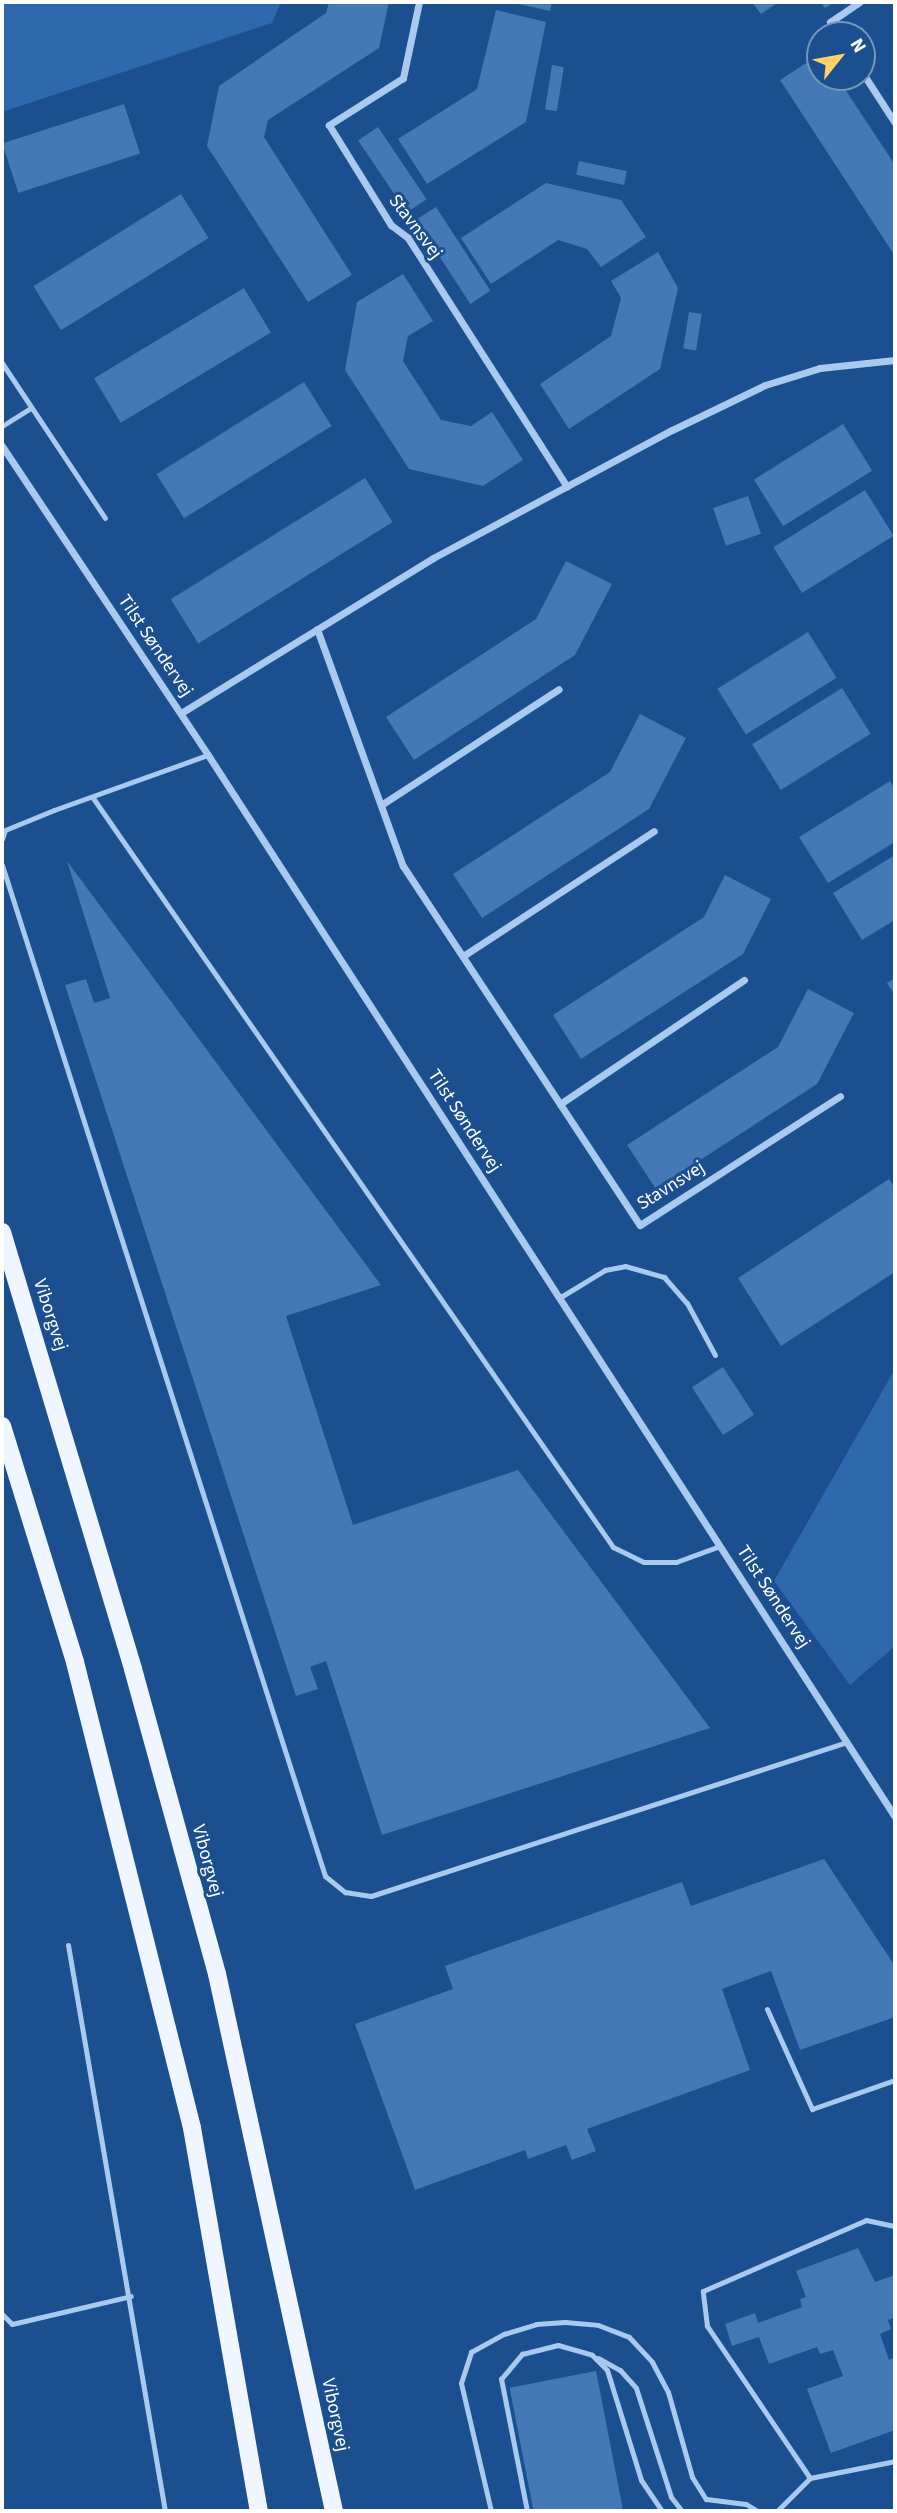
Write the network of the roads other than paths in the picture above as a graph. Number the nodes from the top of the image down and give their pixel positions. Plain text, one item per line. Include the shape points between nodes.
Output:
1 (419, 2) edge
2 (860, 2) edge
3 (832, 21) edge
4 (874, 91) edge
5 (895, 123) edge
6 (895, 360) edge
7 (2, 363) edge
8 (31, 408) junction
9 (2, 426) edge
10 (2, 446) edge
11 (567, 486) junction
12 (105, 518) dead end
13 (317, 629) junction
14 (559, 689) dead end
15 (181, 713) junction
16 (208, 755) junction
17 (93, 798) junction
18 (381, 805) junction
19 (654, 831) dead end
20 (2, 838) edge
21 (2, 865) edge
22 (463, 956) junction
23 (744, 980) dead end
24 (840, 1096) dead end
25 (560, 1104) junction
26 (2, 1232) edge
27 (559, 1298) junction
28 (715, 1355) dead end
29 (2, 1426) edge
30 (720, 1546) junction
31 (847, 1742) junction
32 (895, 1817) edge
33 (68, 1945) dead end
34 (766, 2010) dead end
35 (895, 2080) edge
36 (895, 2226) edge
37 (131, 2296) junction
38 (2, 2314) edge
39 (592, 2355) junction
40 (895, 2461) edge
41 (810, 2478) junction
42 (165, 2511) edge
43 (259, 2511) edge
44 (334, 2511) edge
45 (491, 2511) edge
46 (527, 2511) edge
47 (662, 2511) edge
48 (681, 2511) edge
49 (757, 2511) edge
50 (777, 2511) edge

1 - 11 street, Stavnsvej via 403,78 329,125 391,225 408,238
2 - 3 street
4 - 5 street
6 - 11 street via 820,368 765,385
7 - 8 lane
8 - 9 lane
8 - 12 lane
10 - 15 street, Tilst Søndervej
11 - 13 street via 433,558
13 - 15 street
13 - 18 street, Stavnsvej
14 - 18 street
15 - 16 street, Tilst Søndervej
16 - 17 lane
16 - 27 street, Tilst Søndervej
17 - 20 lane via 5,830
17 - 30 lane via 613,1547 644,1562 676,1562
18 - 22 street, Stavnsvej via 403,866
19 - 22 street
21 - 31 lane via 325,1876 345,1892 371,1896
22 - 25 street, Stavnsvej
23 - 25 street
24 - 25 street, Stavnsvej via 640,1225
26 - 44 main road, Viborgvej via 121,1629 217,1974
27 - 28 lane via 605,1269 625,1266 664,1277 687,1303
27 - 30 street, Tilst Søndervej
29 - 43 main road via 75,1662 192,2128
30 - 31 street, Tilst Søndervej
31 - 32 street, Tilst Søndervej
33 - 37 lane
34 - 35 lane via 811,2109
36 - 41 lane via 866,2220 703,2291 708,2326
37 - 38 lane via 12,2324
37 - 42 lane
39 - 46 lane via 569,2345 531,2350 508,2367 501,2379
39 - 47 lane via 616,2388 641,2480
39 - 48 lane via 620,2370 636,2388 671,2497
40 - 41 lane
41 - 50 lane
45 - 49 lane via 461,2383 471,2352 504,2334 536,2324 565,2322 598,2325 628,2337 652,2362 668,2392 692,2477 706,2499 747,2504

